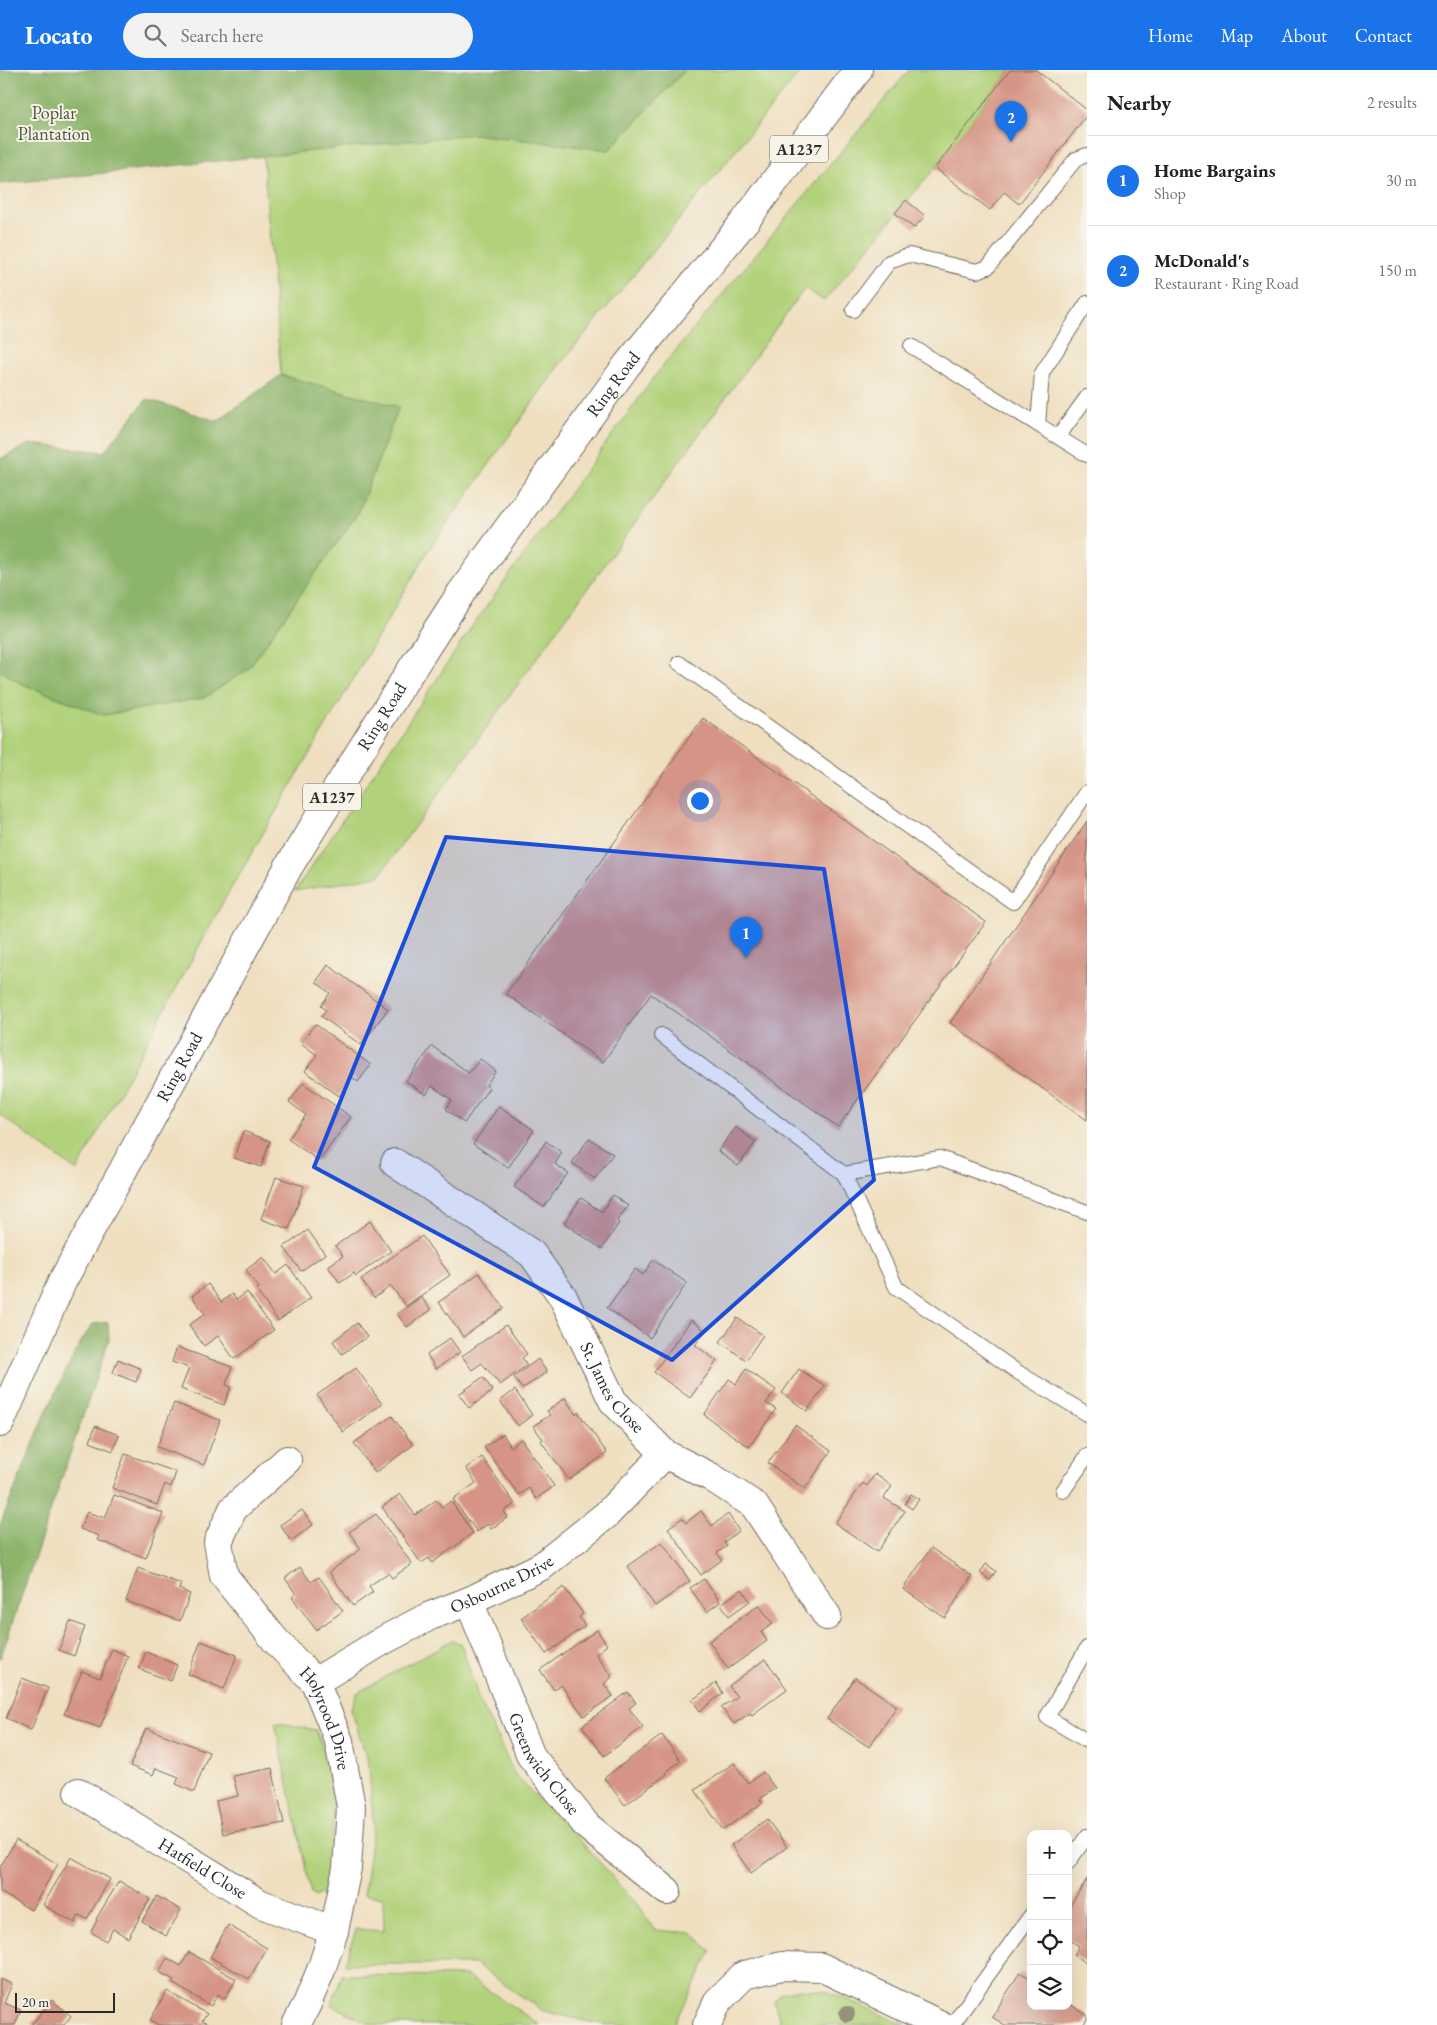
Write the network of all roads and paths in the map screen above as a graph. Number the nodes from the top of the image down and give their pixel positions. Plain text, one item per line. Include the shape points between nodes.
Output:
1 (858, 70) edge
2 (1087, 144) edge
3 (1082, 157) edge
4 (1087, 303) edge
5 (853, 310) dead end
6 (911, 346) dead end
7 (1087, 398) edge
8 (1038, 425) junction
9 (1058, 437) junction
10 (1087, 455) edge
11 (679, 663) dead end
12 (1087, 792) edge
13 (661, 1035) dead end
14 (395, 1162) dead end
15 (844, 1174) junction
16 (1087, 1212) edge
17 (1087, 1414) edge
18 (0, 1423) edge
19 (665, 1454) junction
20 (1087, 1456) edge
21 (287, 1460) dead end
22 (1063, 1491) dead end
23 (469, 1601) junction
24 (827, 1616) dead end
25 (1087, 1648) edge
26 (315, 1682) junction
27 (1087, 1741) edge
28 (78, 1792) dead end
29 (1087, 1836) edge
30 (1072, 1857) edge
31 (667, 1891) dead end
32 (1027, 1920) edge
33 (334, 1931) junction
34 (296, 2025) edge
35 (707, 2025) edge
36 (941, 2025) edge
37 (952, 2025) edge

1 - 18 main road, Ring Road / A1237 via 745,221 627,365 461,593 404,681 289,866 104,1204 62,1282
2 - 3 lane
3 - 5 lane via 988,267 977,272 909,255 889,262
4 - 8 lane via 1042,374
6 - 8 lane
7 - 9 lane
8 - 9 lane
9 - 10 lane
11 - 12 lane via 1013,902
13 - 15 lane
14 - 19 main road, St. James Close via 532,1254 564,1297 613,1401
15 - 16 lane via 940,1158
15 - 17 lane via 896,1287 1019,1373
19 - 23 main road, Osbourne Drive via 606,1515 542,1566
19 - 24 main road, St. James Close via 711,1477 754,1505
20 - 22 lane
21 - 26 main road, Holyrood Drive via 233,1509 218,1542 224,1576 275,1640
23 - 26 main road, Osbourne Drive via 430,1616 384,1640
23 - 31 main road, Greenwich Close via 531,1756 587,1826
25 - 27 lane via 1047,1716
26 - 33 main road, Holyrood Drive via 338,1741 351,1807 347,1868
28 - 33 main road, Hatfield Close via 261,1904
29 - 30 lane
32 - 37 lane
33 - 34 main road, Holyrood Drive via 321,1970
35 - 36 main road via 718,2001 744,1974 782,1966 821,1967

